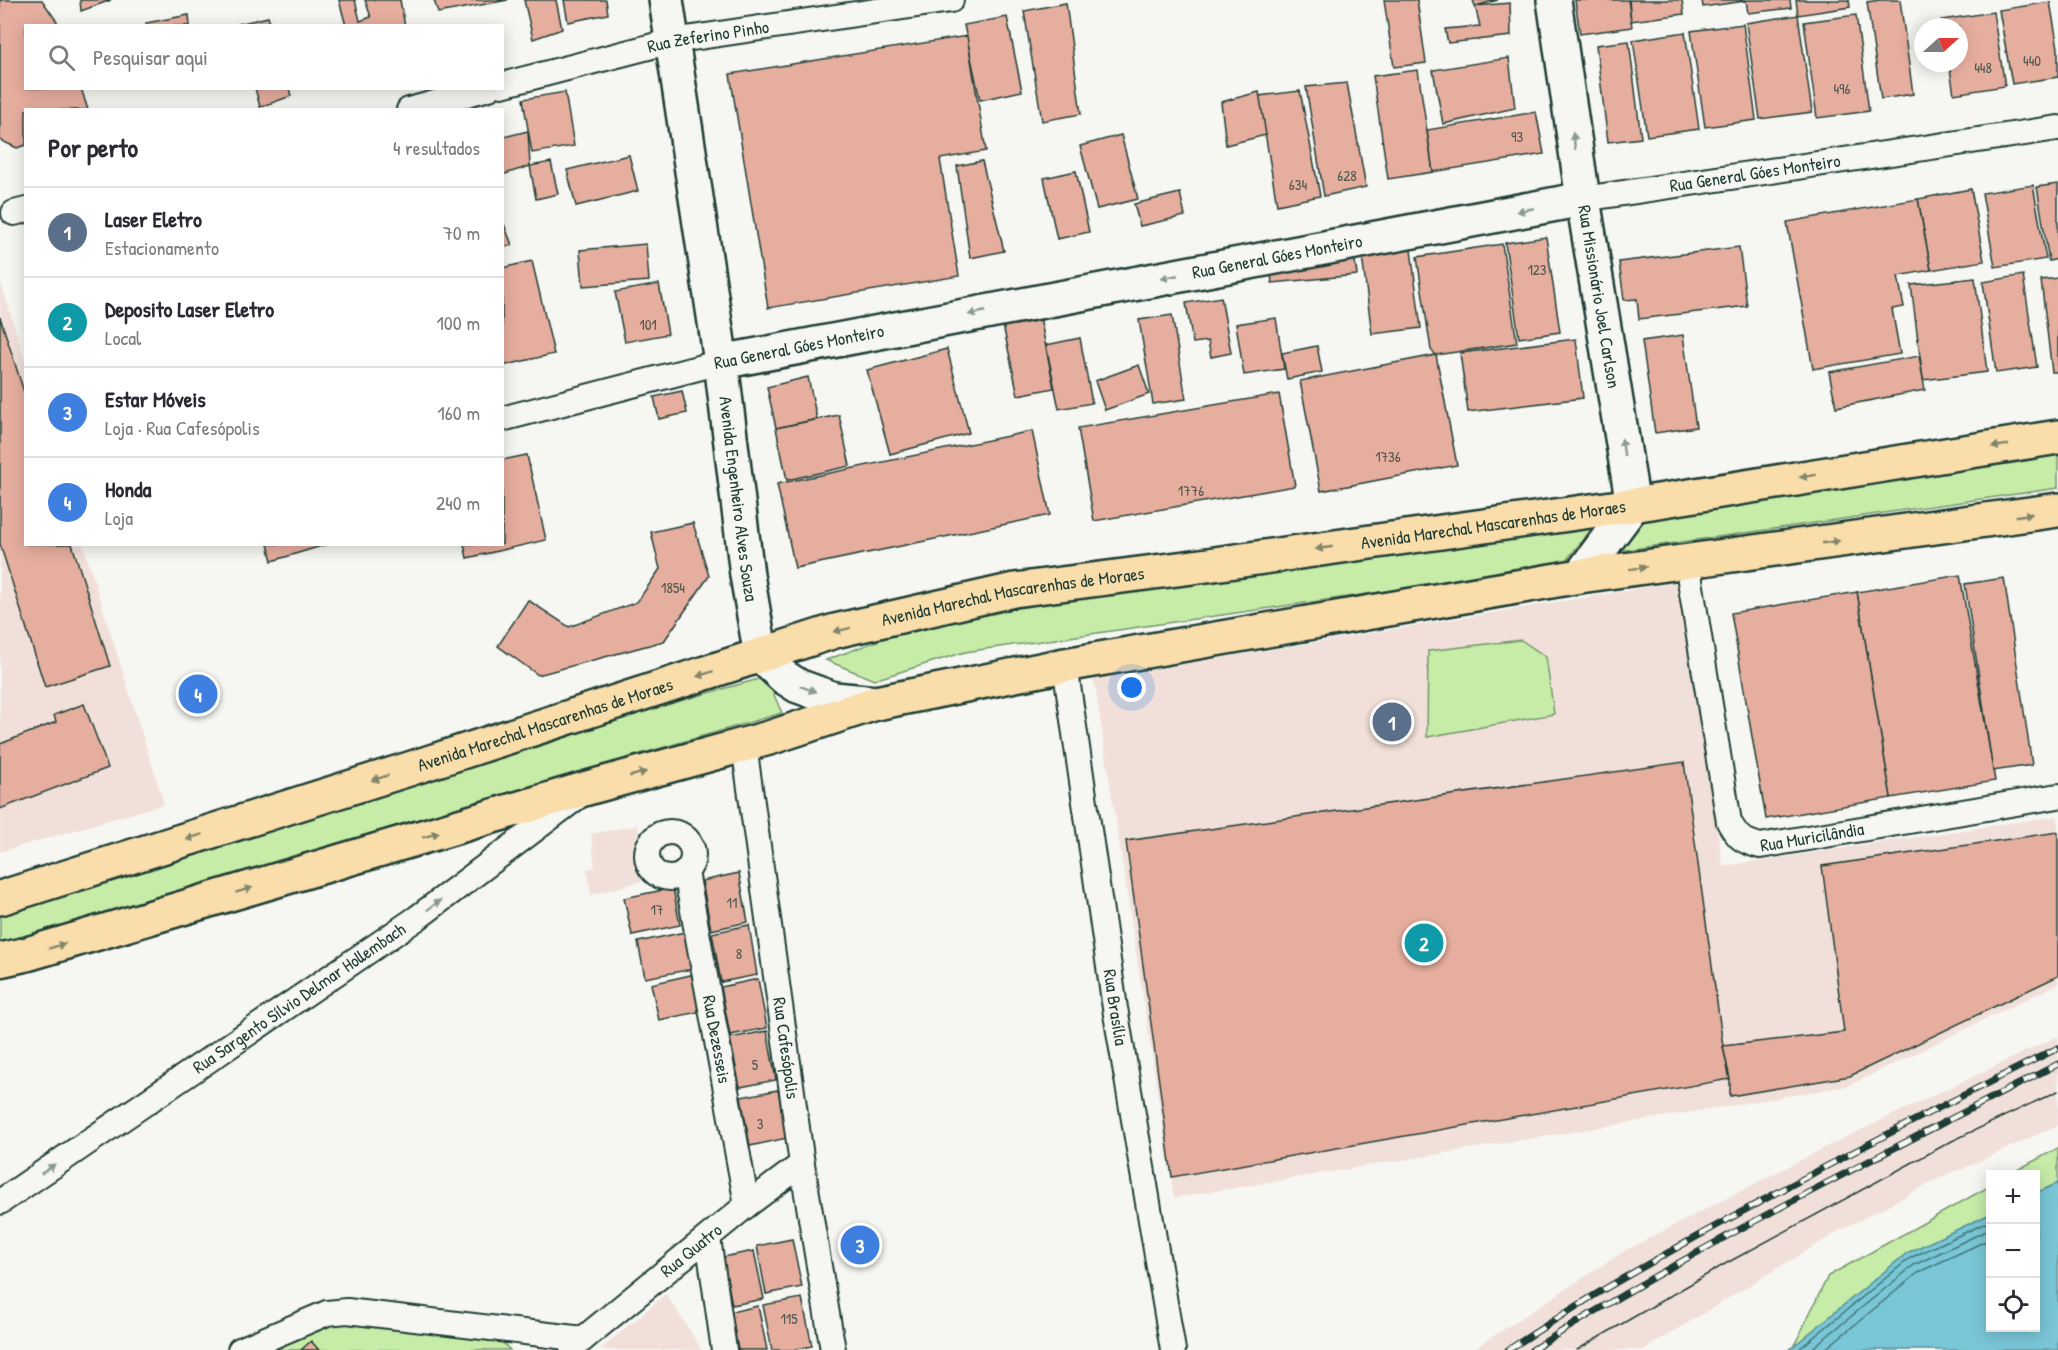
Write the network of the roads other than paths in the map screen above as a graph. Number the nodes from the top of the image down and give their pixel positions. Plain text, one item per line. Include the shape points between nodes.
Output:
1 (666, 0) edge
2 (951, 0) edge
3 (1554, 0) edge
4 (672, 41) junction
5 (504, 84) edge
6 (482, 90) edge
7 (416, 108) edge
8 (2058, 128) edge
9 (1583, 199) junction
10 (721, 362) junction
11 (504, 418) edge
12 (2058, 437) edge
13 (1633, 505) junction
14 (2058, 510) edge
15 (1687, 562) junction
16 (1580, 576) junction
17 (761, 656) junction
18 (1065, 664) junction
19 (876, 704) junction
20 (744, 745) junction
21 (591, 787) junction
22 (2058, 796) edge
23 (686, 872) dead end
24 (0, 898) edge
25 (0, 960) edge
26 (802, 1164) junction
27 (0, 1202) edge
28 (747, 1205) junction
29 (708, 1238) junction
30 (577, 1345) edge
31 (240, 1350) edge
32 (724, 1350) edge
33 (833, 1350) edge
34 (1173, 1350) edge

1 - 4 main road, Avenida Engenheiro Alves Souza
2 - 4 street, Rua Zeferino Pinho
9 -> 3 main road, Rua Missionário Joel Carlson
4 - 5 street, Rua Zeferino Pinho
4 - 10 main road, Avenida Engenheiro Alves Souza
6 - 7 street
8 - 9 street, Rua General Góes Monteiro
9 -> 10 main road, Rua General Góes Monteiro
13 -> 9 main road, Rua Missionário Joel Carlson
10 - 11 street, Rua General Góes Monteiro
10 - 17 main road, Avenida Engenheiro Alves Souza
12 -> 13 highway, Avenida Marechal Mascarenhas de Moraes
13 - 16 main road
13 -> 17 highway, Avenida Marechal Mascarenhas de Moraes via 1014,590 836,631
15 -> 14 highway
16 -> 15 highway
15 - 22 street, Rua Muricilândia via 1729,822 1738,837 1760,846
16 - 18 highway
17 -> 19 main road via 798,686 834,699
17 -> 24 highway, Avenida Marechal Mascarenhas de Moraes
18 - 19 highway
18 - 34 street, Rua Brasília via 1085,851
19 - 20 highway
21 -> 20 highway
20 - 26 street, Rua Cafesópolis
25 -> 21 highway
27 -> 21 street, Rua Sargento Sílvio Delmar Hollembach via 417,918
23 - 28 street, Rua Dezesseis
26 - 28 street, Rua Quatro
26 - 33 street, Rua Cafesópolis
28 - 29 street, Rua Quatro
29 - 30 street, Rua Quatro
29 - 32 street
30 - 31 street via 347,1311 327,1313

